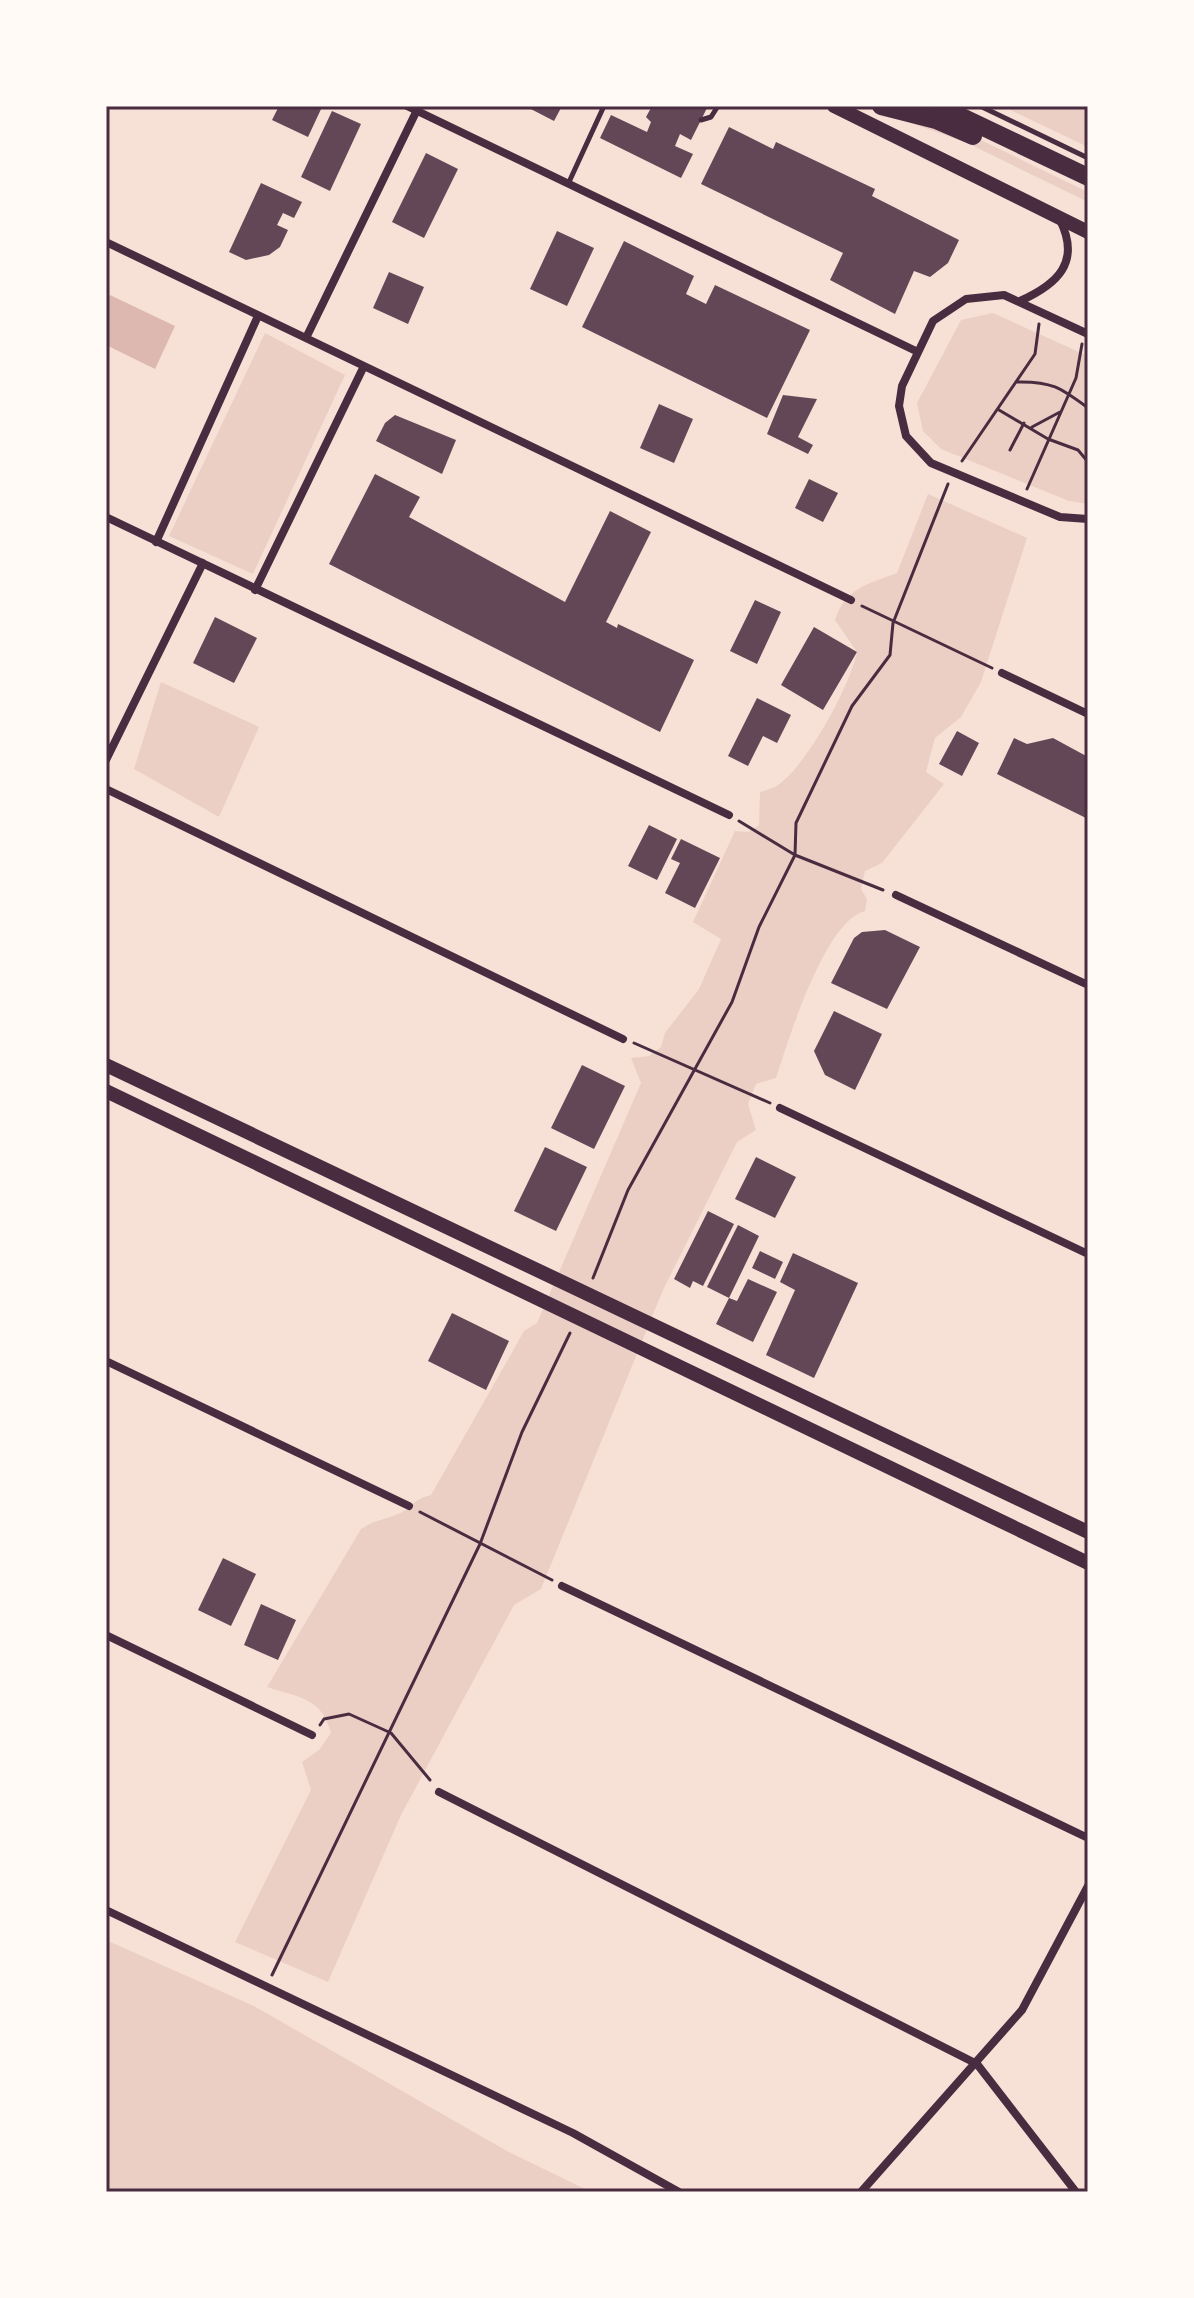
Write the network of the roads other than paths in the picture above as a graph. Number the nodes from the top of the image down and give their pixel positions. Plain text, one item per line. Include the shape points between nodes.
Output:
1 (407, 106) edge
2 (604, 106) edge
3 (718, 106) edge
4 (834, 106) edge
5 (881, 106) edge
6 (939, 106) edge
7 (980, 106) edge
8 (418, 108) edge
9 (701, 120) dead end
10 (1015, 143) junction
11 (1088, 158) edge
12 (1088, 177) edge
13 (569, 182) junction
14 (1060, 219) junction
15 (1088, 232) edge
16 (106, 242) edge
17 (1020, 301) junction
18 (258, 316) junction
19 (1086, 333) edge
20 (306, 338) junction
21 (918, 352) junction
22 (364, 366) junction
23 (106, 517) edge
24 (1088, 519) edge
25 (156, 542) junction
26 (203, 563) junction
27 (255, 590) junction
28 (851, 600) road end
29 (1002, 673) road end
30 (1088, 714) edge
31 (106, 760) edge
32 (106, 789) edge
33 (729, 815) road end
34 (896, 895) road end
35 (1088, 985) edge
36 (623, 1039) road end
37 (106, 1065) edge
38 (106, 1091) edge
39 (780, 1108) road end
40 (1088, 1254) edge
41 (550, 1276) junction
42 (540, 1300) junction
43 (646, 1321) junction
44 (638, 1347) junction
45 (106, 1361) edge
46 (409, 1506) road end
47 (1088, 1532) edge
48 (1088, 1563) edge
49 (562, 1586) road end
50 (106, 1635) edge
51 (312, 1735) road end
52 (439, 1792) road end
53 (1088, 1838) edge
54 (1088, 1886) edge
55 (106, 1910) edge
56 (977, 2064) junction
57 (679, 2192) edge
58 (861, 2192) edge
59 (1076, 2192) edge

1 - 8 street
2 - 13 lane
3 - 9 lane via 711,117
4 - 14 street
5 - 10 highway via 936,120 983,140
6 - 10 highway
7 - 11 lane
8 - 13 street
8 - 20 street
10 - 12 highway
13 - 21 street
14 - 15 street
14 - 17 street via 1070,246 1063,270 1041,291
16 - 18 street
17 - 19 street
17 - 21 street via 991,294 955,304 933,321
18 - 20 street
18 - 25 street
20 - 22 street
21 - 24 street via 902,386 902,424 921,456 1060,517
22 - 27 street
22 - 28 street
23 - 25 street
25 - 26 street
26 - 27 street
26 - 31 street
27 - 33 street
29 - 30 street
32 - 36 street
34 - 35 street
37 - 41 street
38 - 42 street
39 - 40 street
41 - 42 street via 556,1283 554,1293
41 - 43 street
42 - 44 street
43 - 44 street via 633,1332
43 - 47 street
44 - 48 street
45 - 46 street
49 - 53 street
50 - 51 street
52 - 56 street
54 - 56 street via 1037,1988
55 - 57 street via 573,2133
56 - 58 street
56 - 59 street

